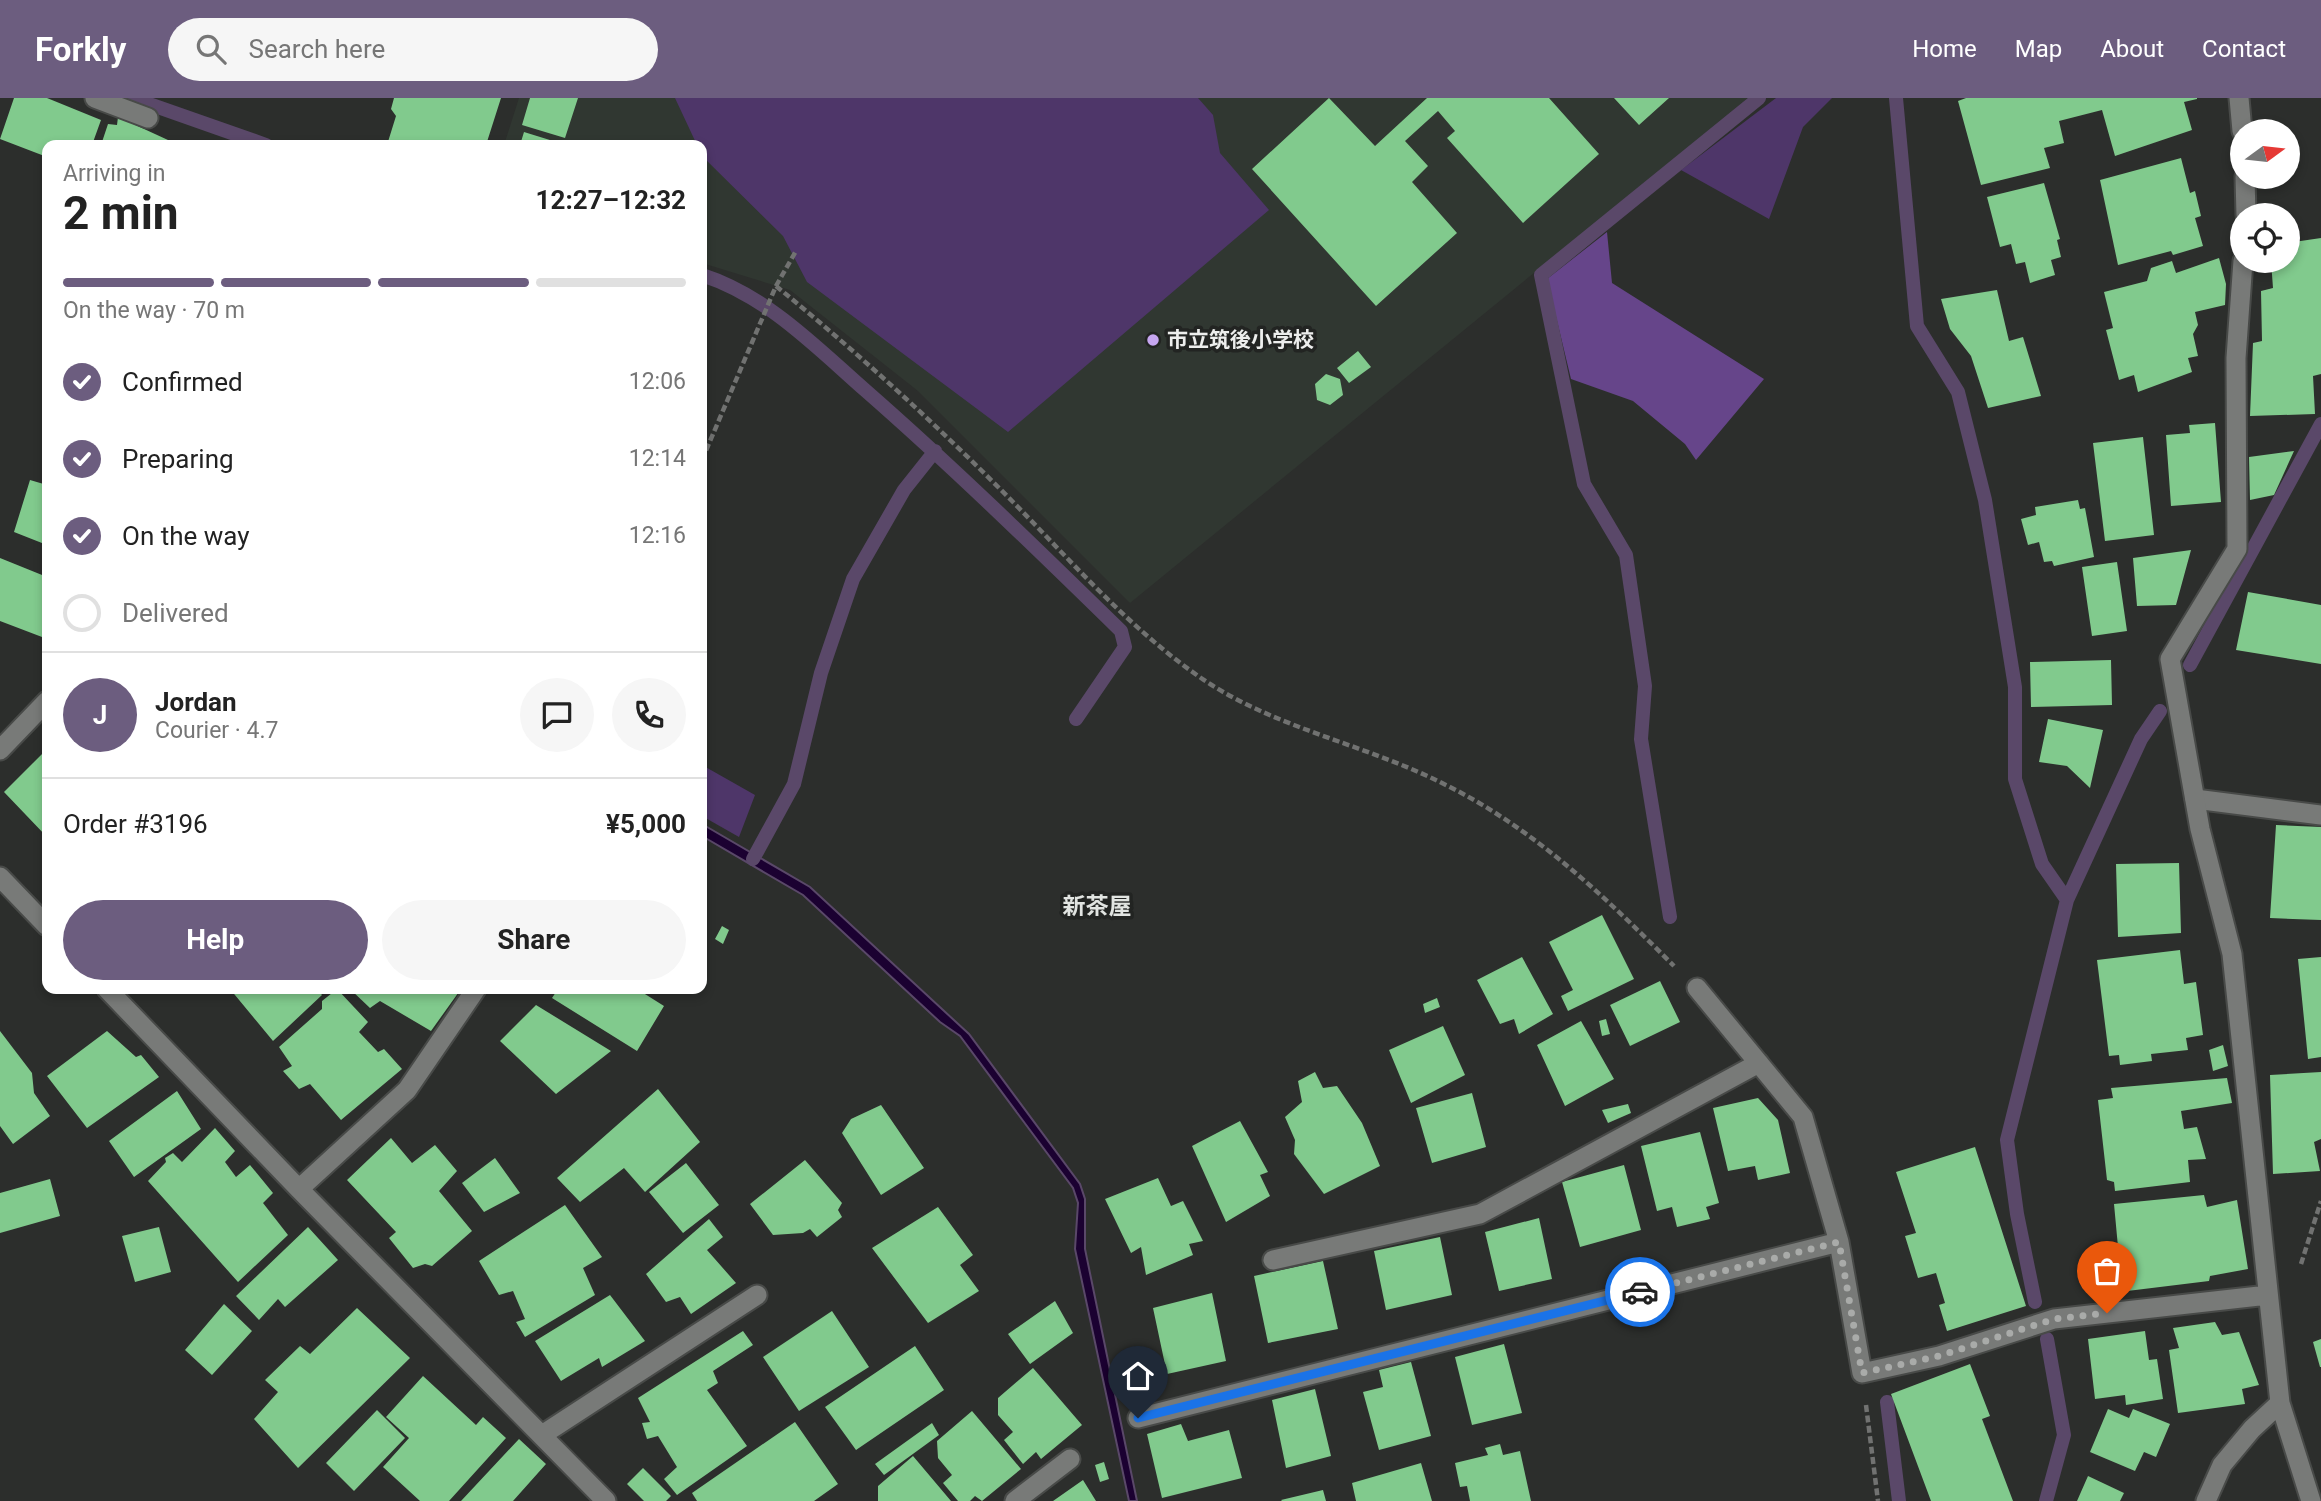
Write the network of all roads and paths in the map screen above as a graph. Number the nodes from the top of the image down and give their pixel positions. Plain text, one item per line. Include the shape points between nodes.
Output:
1 (95, 98) edge
2 (2239, 98) edge
3 (148, 118) dead end
4 (2241, 119) edge
5 (796, 251) dead end
6 (2242, 273) edge
7 (776, 286) junction
8 (707, 448) edge
9 (42, 706) edge
10 (0, 750) edge
11 (2195, 799) junction
12 (2321, 815) edge
13 (0, 877) edge
14 (42, 921) edge
15 (1697, 988) joint
16 (112, 994) edge
17 (473, 994) edge
18 (1759, 1063) junction
19 (299, 1189) junction
20 (1839, 1242) junction
21 (1273, 1260) dead end
22 (757, 1295) dead end
23 (2268, 1295) junction
24 (1862, 1373) junction
25 (2280, 1403) junction
26 (1138, 1418) dead end
27 (542, 1435) junction
28 (1070, 1459) dead end
29 (606, 1501) edge
30 (1015, 1501) edge
31 (1878, 1501) edge
32 (2206, 1501) edge
33 (2311, 1501) edge

1 - 3 street
2 - 4 street
5 - 7 path
6 - 11 street via 2236,358 2237,549 2170,659
7 - 8 path
7 - 15 path via 839,338 1000,489 1145,636 1203,680 1295,726 1441,782 1520,827 1597,891
9 - 10 street
11 - 12 street
11 - 23 street via 2232,954
13 - 14 street
15 - 18 street
16 - 19 street
17 - 19 street via 407,1090
18 - 20 street via 1803,1117
18 - 21 street via 1480,1214
19 - 27 street
20 - 24 street
20 - 26 street
22 - 27 street
23 - 24 street via 2054,1319 1939,1356
23 - 25 street
24 - 31 path
25 - 32 street via 2222,1465
25 - 33 street
27 - 29 street
28 - 30 street

